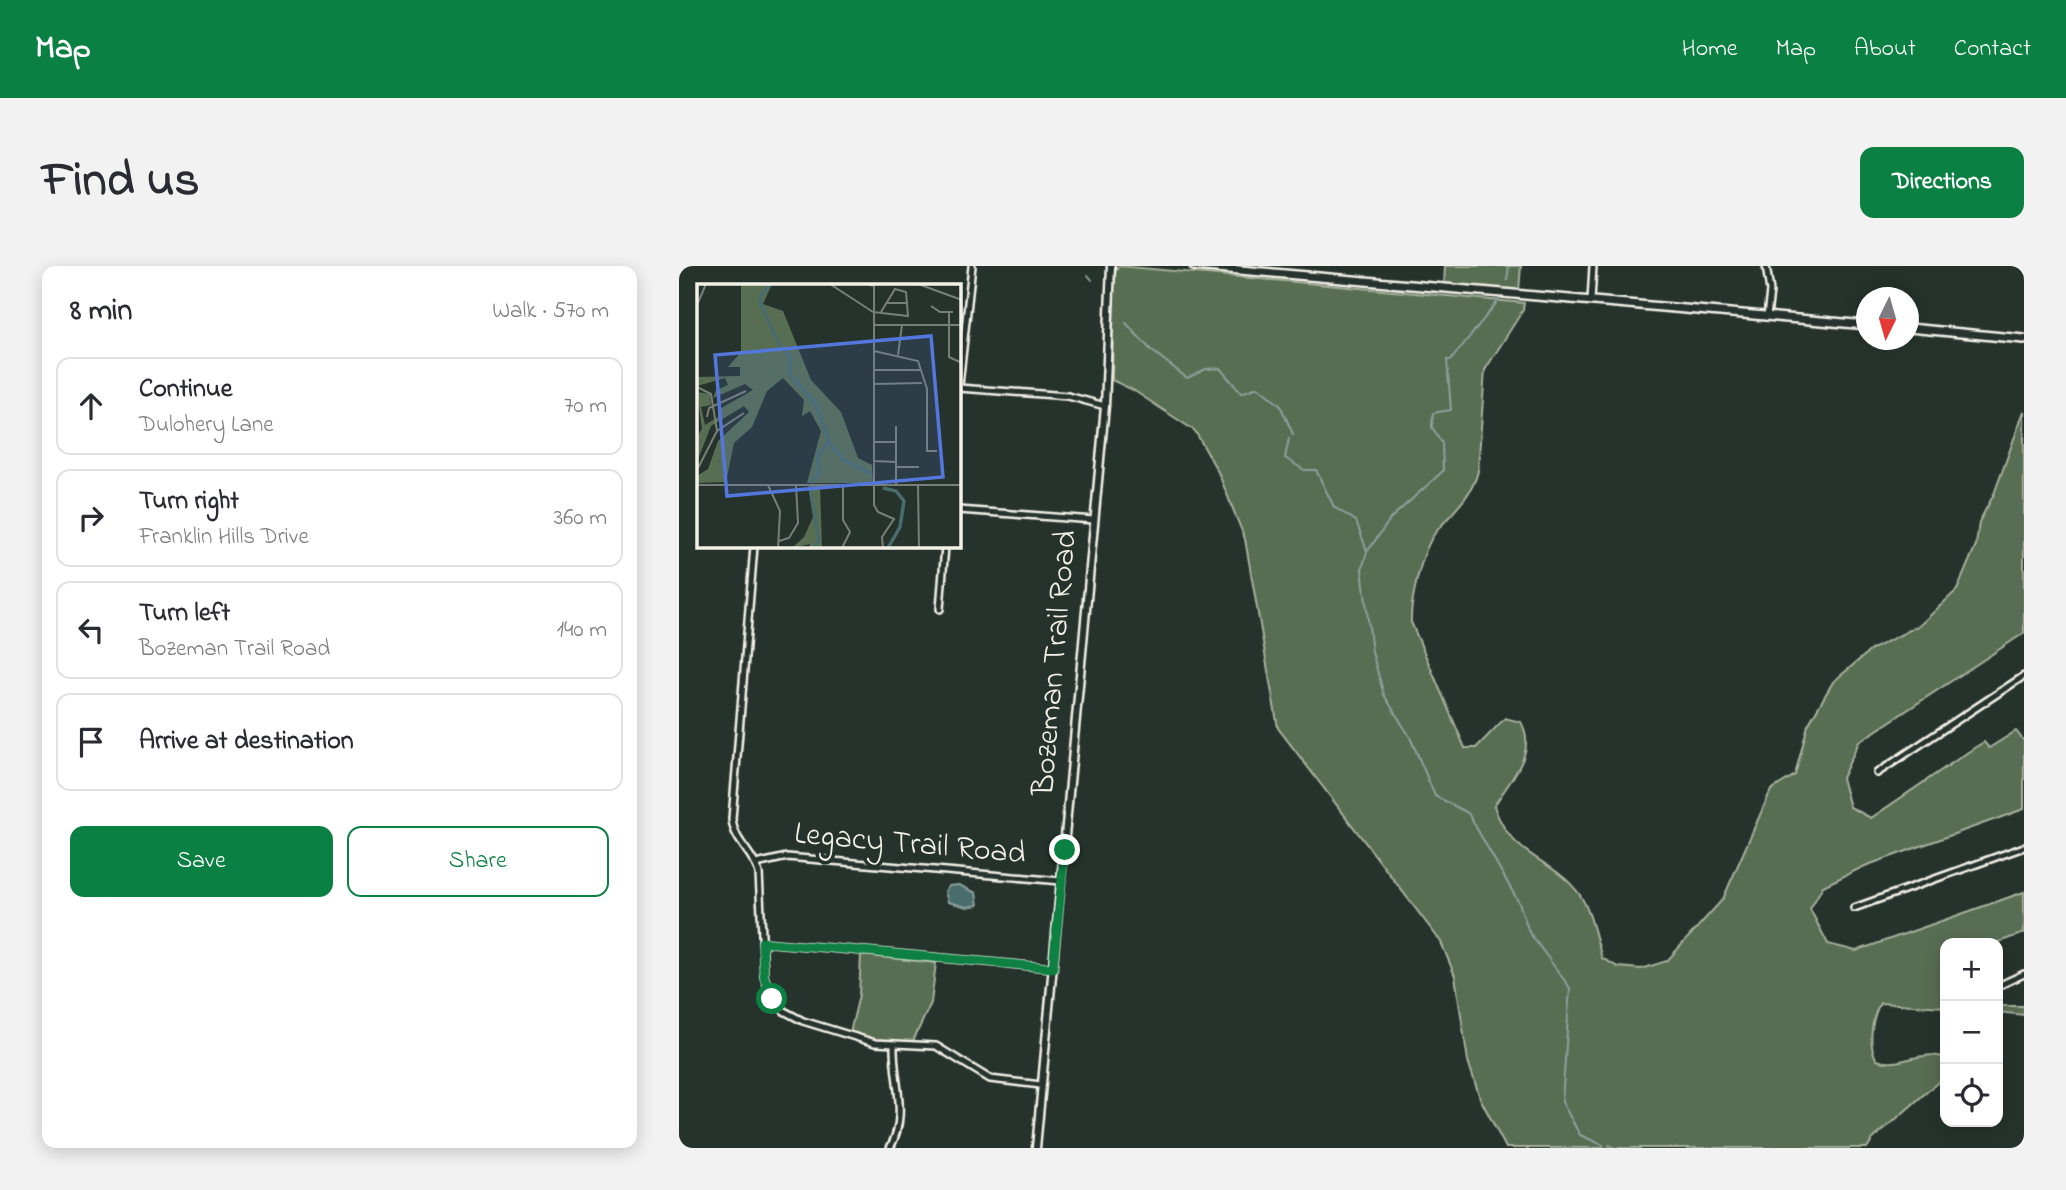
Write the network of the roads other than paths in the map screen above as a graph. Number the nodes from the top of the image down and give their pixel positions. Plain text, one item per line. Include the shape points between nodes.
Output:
1 (972, 266) edge
2 (1111, 266) edge
3 (1194, 266) edge
4 (1305, 266) edge
5 (1593, 266) edge
6 (1766, 266) edge
7 (1304, 276) junction
8 (1591, 301) junction
9 (1767, 317) junction
10 (1856, 324) edge
11 (1919, 329) edge
12 (2024, 338) edge
13 (961, 348) edge
14 (961, 387) edge
15 (1105, 406) junction
16 (961, 510) edge
17 (1094, 520) junction
18 (754, 548) edge
19 (945, 548) edge
20 (940, 609) dead end
21 (2024, 676) edge
22 (1877, 773) dead end
23 (2024, 848) edge
24 (756, 864) junction
25 (1061, 881) junction
26 (1854, 908) dead end
27 (762, 942) junction
28 (1053, 968) junction
29 (2024, 974) edge
30 (2003, 984) edge
31 (894, 1045) junction
32 (1041, 1085) junction
33 (890, 1148) edge
34 (1035, 1148) edge

1 - 13 street
2 - 15 street, Bozeman Trail Road
3 - 7 main road
4 - 7 street
5 - 8 street
6 - 9 street
7 - 8 main road
8 - 9 main road
9 - 10 main road
11 - 12 main road
14 - 15 street via 1069,397
15 - 17 street, Bozeman Trail Road
16 - 17 street
17 - 25 street, Bozeman Trail Road
18 - 24 street via 731,819 737,840
19 - 20 street
21 - 22 street
23 - 26 street
24 - 25 street, Legacy Trail Road via 787,857
24 - 27 street
25 - 28 street, Bozeman Trail Road
27 - 28 street
27 - 31 street via 766,985 784,1011 858,1039
28 - 32 street, Bozeman Trail Road
29 - 30 street
31 - 32 street via 936,1046 981,1076
31 - 33 street via 901,1111
32 - 34 street, Bozeman Trail Road

